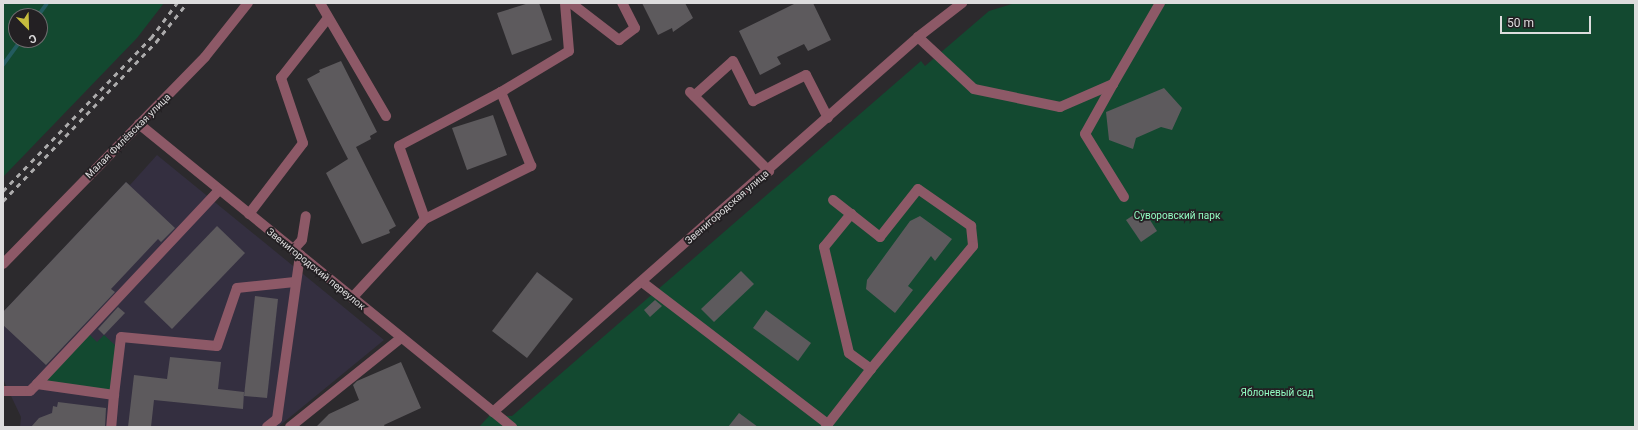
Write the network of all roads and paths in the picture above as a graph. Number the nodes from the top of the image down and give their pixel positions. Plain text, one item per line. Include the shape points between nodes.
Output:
1 (248, 3) edge
2 (320, 3) edge
3 (565, 3) edge
4 (571, 3) edge
5 (622, 3) edge
6 (962, 3) edge
7 (1160, 3) edge
8 (328, 18) junction
9 (918, 37) junction
10 (1113, 84) junction
11 (501, 92) junction
12 (386, 116) dead end
13 (828, 118) junction
14 (139, 124) junction
15 (769, 171) junction
16 (219, 190) junction
17 (1124, 197) dead end
18 (833, 200) dead end
19 (249, 214) junction
20 (850, 214) junction
21 (306, 216) dead end
22 (425, 220) junction
23 (296, 253) junction
24 (3, 264) edge
25 (295, 282) junction
26 (642, 282) junction
27 (352, 298) junction
28 (401, 338) junction
29 (871, 369) junction
30 (37, 384) junction
31 (3, 391) edge
32 (114, 395) junction
33 (493, 412) junction
34 (827, 425) edge
35 (111, 427) edge
36 (267, 427) edge
37 (290, 427) edge
38 (512, 427) edge

1 - 14 street, Малая Филёвская улица via 205,57
2 - 8 street
3 - 11 street via 569,51
4 - 5 street via 619,40 635,28
6 - 9 street, Звенигородская улица
7 - 10 street
8 - 12 street
8 - 19 street via 281,78 303,143
9 - 10 street via 974,89 1060,107
9 - 13 street, Звенигородская улица
10 - 17 street via 1085,134
11 - 22 street via 399,146
11 - 22 street via 531,166
13 - 15 street, Звенигородская улица
13 - 15 street via 806,75 753,101 733,61 692,94
14 - 16 street, Звенигородский переулок
14 - 24 street, Малая Филёвская улица
15 - 26 street, Звенигородская улица
16 - 19 street, Звенигородский переулок
16 - 30 street
18 - 20 street
19 - 23 street, Звенигородский переулок
20 - 29 street via 824,247 849,353
20 - 29 street via 880,238 918,189 971,226 973,246
21 - 23 street via 302,240
22 - 27 street
23 - 25 street
23 - 27 street, Звенигородский переулок
25 - 32 street via 237,288 217,346 121,337
25 - 36 street via 278,420
26 - 33 street, Звенигородская улица
26 - 34 street
27 - 28 street, Звенигородский переулок
28 - 33 street, Звенигородский переулок
28 - 37 street
29 - 34 street
30 - 31 street via 30,391
30 - 32 street
32 - 35 street
33 - 38 street, Звенигородский переулок

